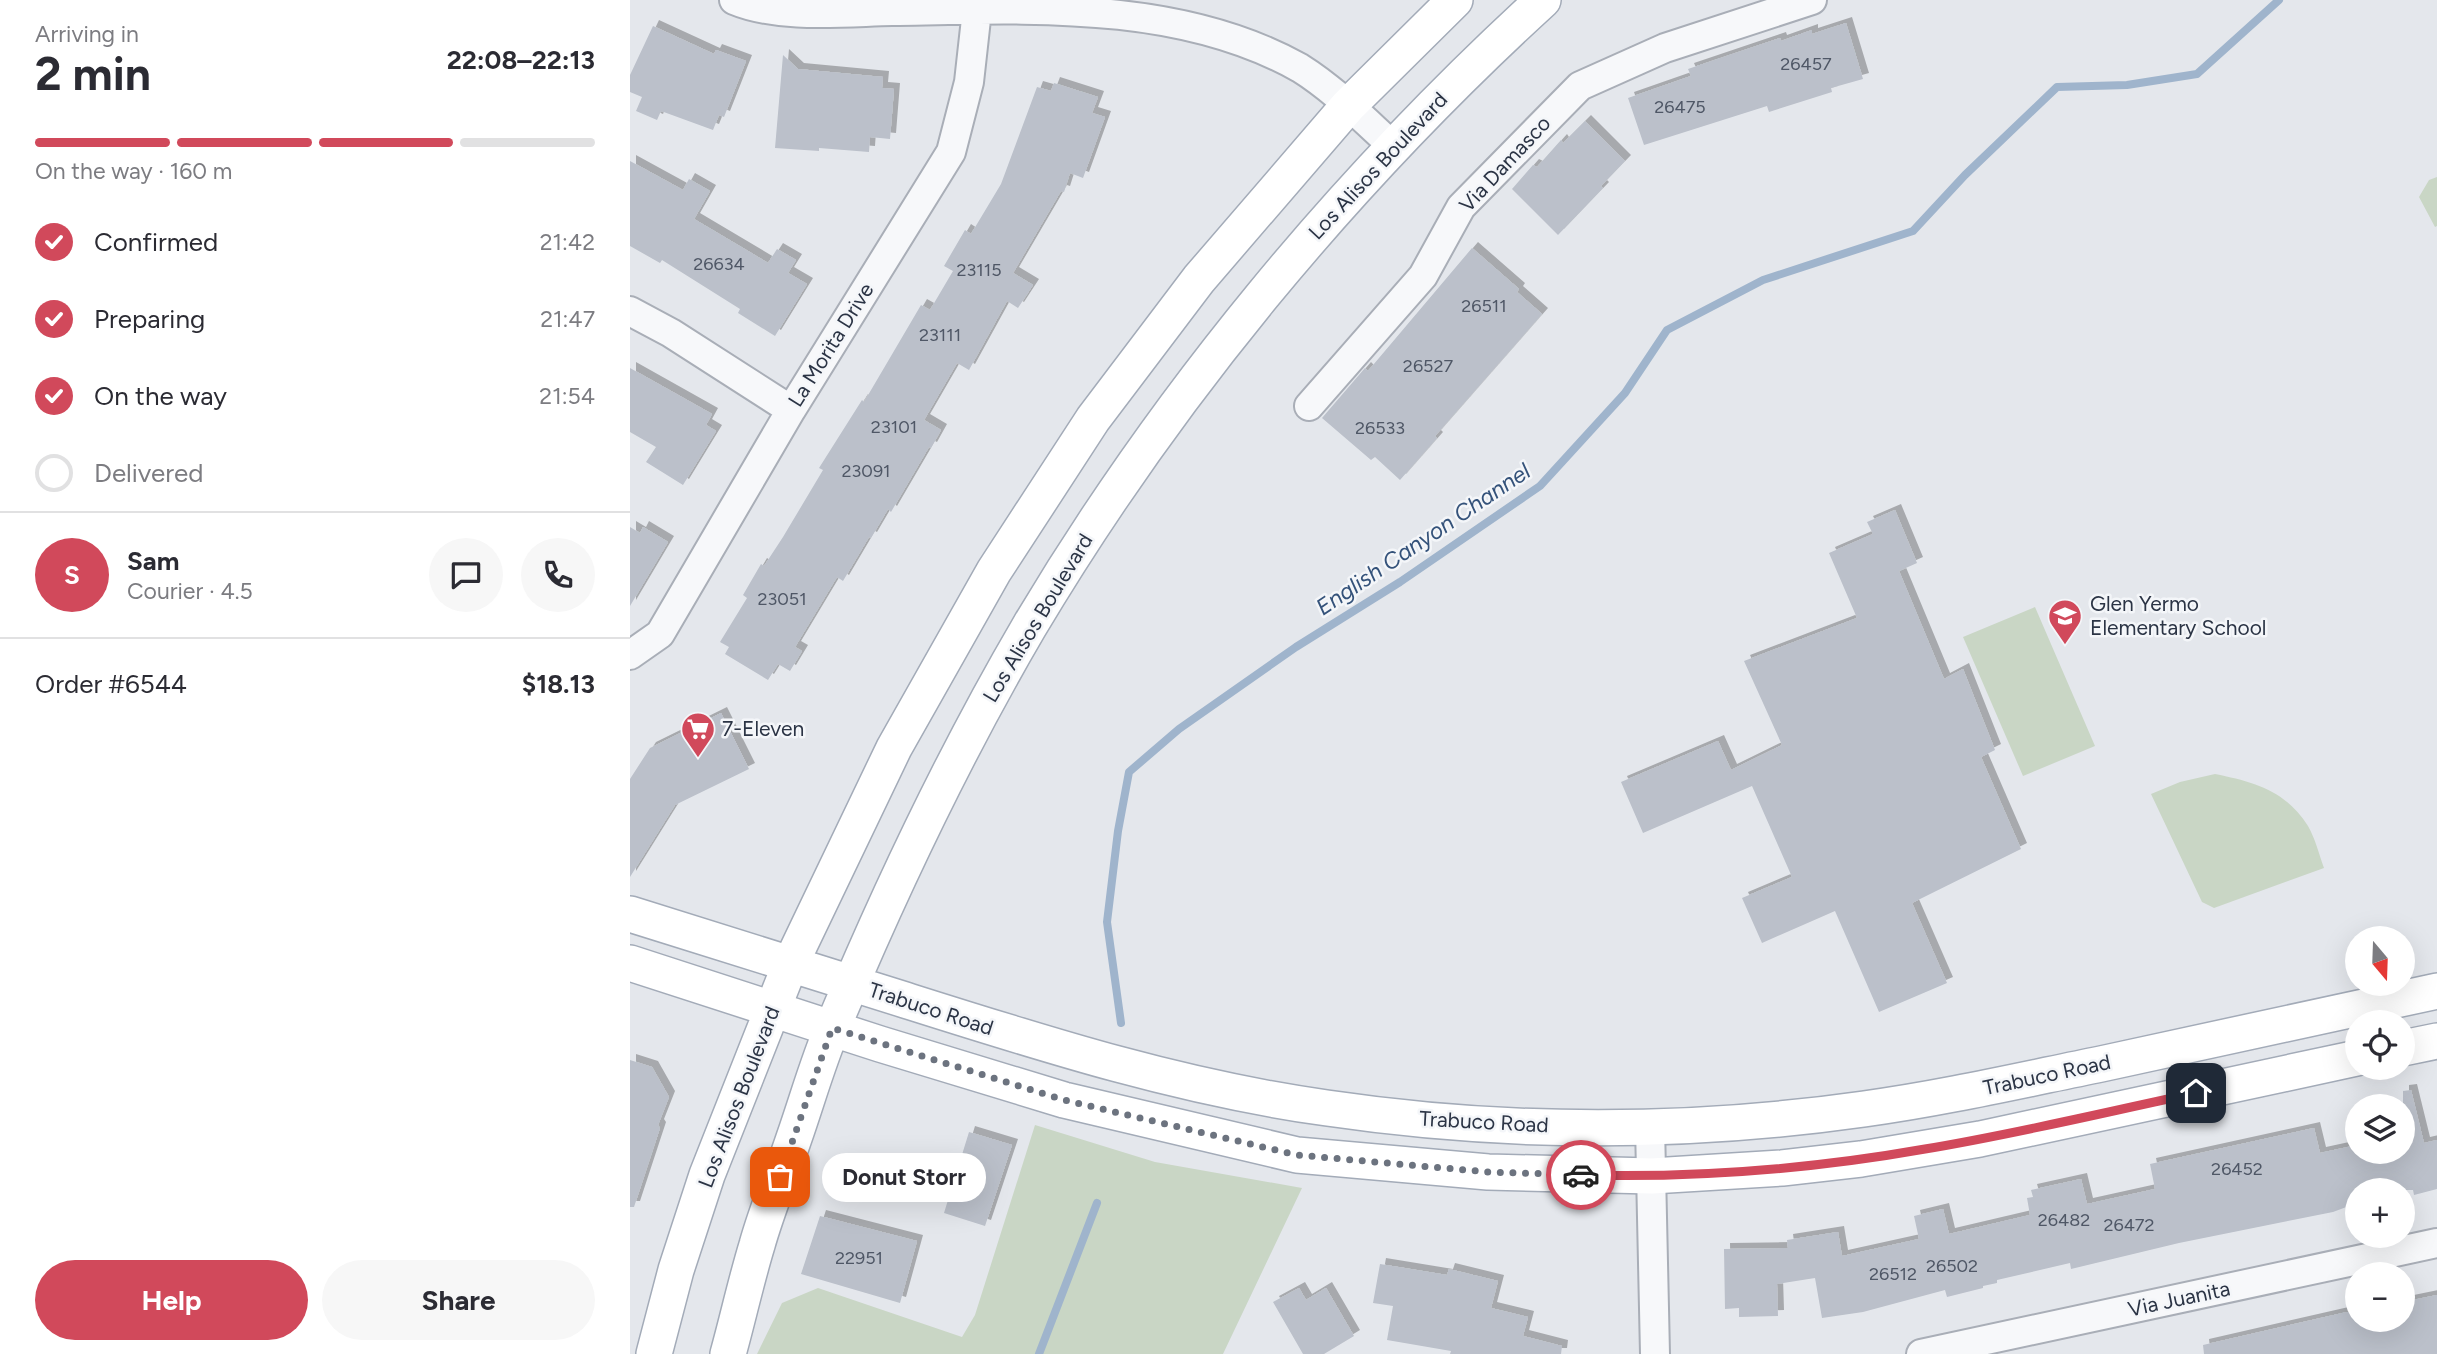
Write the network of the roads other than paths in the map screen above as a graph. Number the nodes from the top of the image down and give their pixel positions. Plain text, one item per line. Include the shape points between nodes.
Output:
1 (1455, 0) edge
2 (1543, 0) edge
3 (1812, 0) edge
4 (737, 1) edge
5 (1769, 7) edge
6 (1169, 9) edge
7 (977, 10) junction
8 (1348, 106) junction
9 (1394, 147) junction
10 (630, 311) edge
11 (1310, 406) dead end
12 (791, 410) junction
13 (630, 655) edge
14 (630, 914) edge
15 (630, 963) edge
16 (790, 965) junction
17 (852, 984) junction
18 (2437, 991) edge
19 (774, 1009) junction
20 (832, 1028) junction
21 (2437, 1041) edge
22 (2415, 1046) edge
23 (2345, 1061) edge
24 (1650, 1126) junction
25 (1652, 1176) junction
26 (2437, 1243) edge
27 (654, 1354) edge
28 (728, 1354) edge
29 (1655, 1354) edge
30 (1921, 1354) edge

1 - 8 main road, Los Alisos Boulevard
2 - 9 main road, Los Alisos Boulevard
3 - 5 street, Via Damasco
4 - 7 street via 793,13
5 - 11 street, Via Damasco via 1580,86 1461,207 1423,276
6 - 7 street
6 - 8 street via 1298,67
7 - 12 street, La Morita Drive via 969,82 951,152
8 - 9 street
8 - 16 main road, Los Alisos Boulevard via 1191,289 1093,419 1027,518 894,748
9 - 17 main road, Los Alisos Boulevard via 1240,324 1063,573 946,779
10 - 12 street
12 - 13 street, La Morita Drive via 660,634
14 - 16 main road, Trabuco Road
15 - 19 main road
16 - 17 main road, Trabuco Road
16 - 19 main road, Los Alisos Boulevard
17 - 20 main road, Los Alisos Boulevard
17 - 24 main road, Trabuco Road via 1120,1066 1326,1108 1447,1121
18 - 24 main road, Trabuco Road via 1954,1095 1780,1119
19 - 20 main road
19 - 27 main road, Los Alisos Boulevard via 707,1175
20 - 25 main road via 1064,1100 1297,1155 1488,1172
20 - 28 main road, Los Alisos Boulevard via 757,1244
21 - 22 main road
23 - 25 main road via 1924,1150 1783,1168
24 - 25 street
25 - 29 street
26 - 30 street, Via Juanita

